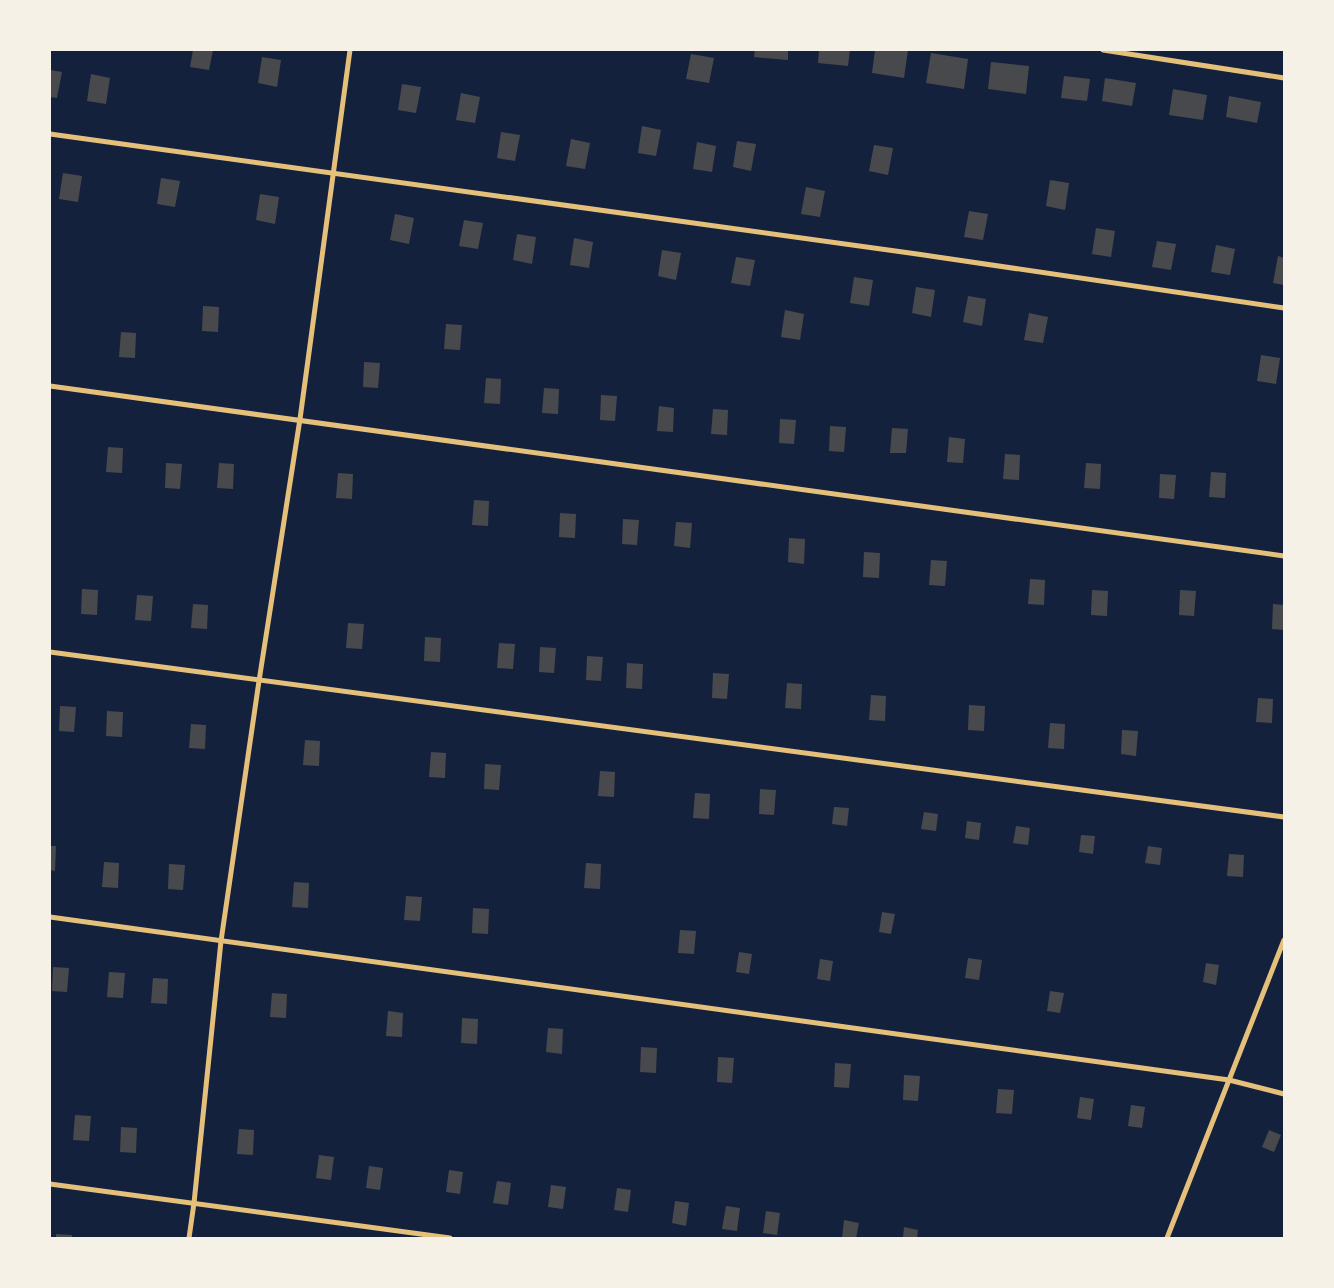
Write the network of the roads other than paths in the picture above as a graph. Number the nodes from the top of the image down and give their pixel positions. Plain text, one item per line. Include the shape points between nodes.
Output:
1 (350, 50) edge
2 (1103, 50) edge
3 (1284, 78) edge
4 (50, 134) edge
5 (333, 173) junction
6 (1284, 308) edge
7 (50, 386) edge
8 (300, 419) junction
9 (1284, 556) edge
10 (50, 652) edge
11 (259, 681) junction
12 (1284, 817) edge
13 (50, 918) edge
14 (1284, 940) edge
15 (222, 941) junction
16 (1229, 1080) junction
17 (1284, 1094) edge
18 (50, 1184) edge
19 (194, 1203) junction
20 (189, 1238) edge
21 (450, 1238) edge
22 (1167, 1238) edge

1 - 5 street
2 - 3 street
4 - 5 street
5 - 6 street
5 - 8 street
7 - 8 street
8 - 9 street
8 - 11 street
10 - 11 street
11 - 12 street
11 - 15 street
13 - 15 street
14 - 16 street
15 - 16 street
15 - 19 street
16 - 17 street
16 - 22 street
18 - 19 street
19 - 20 street
19 - 21 street

